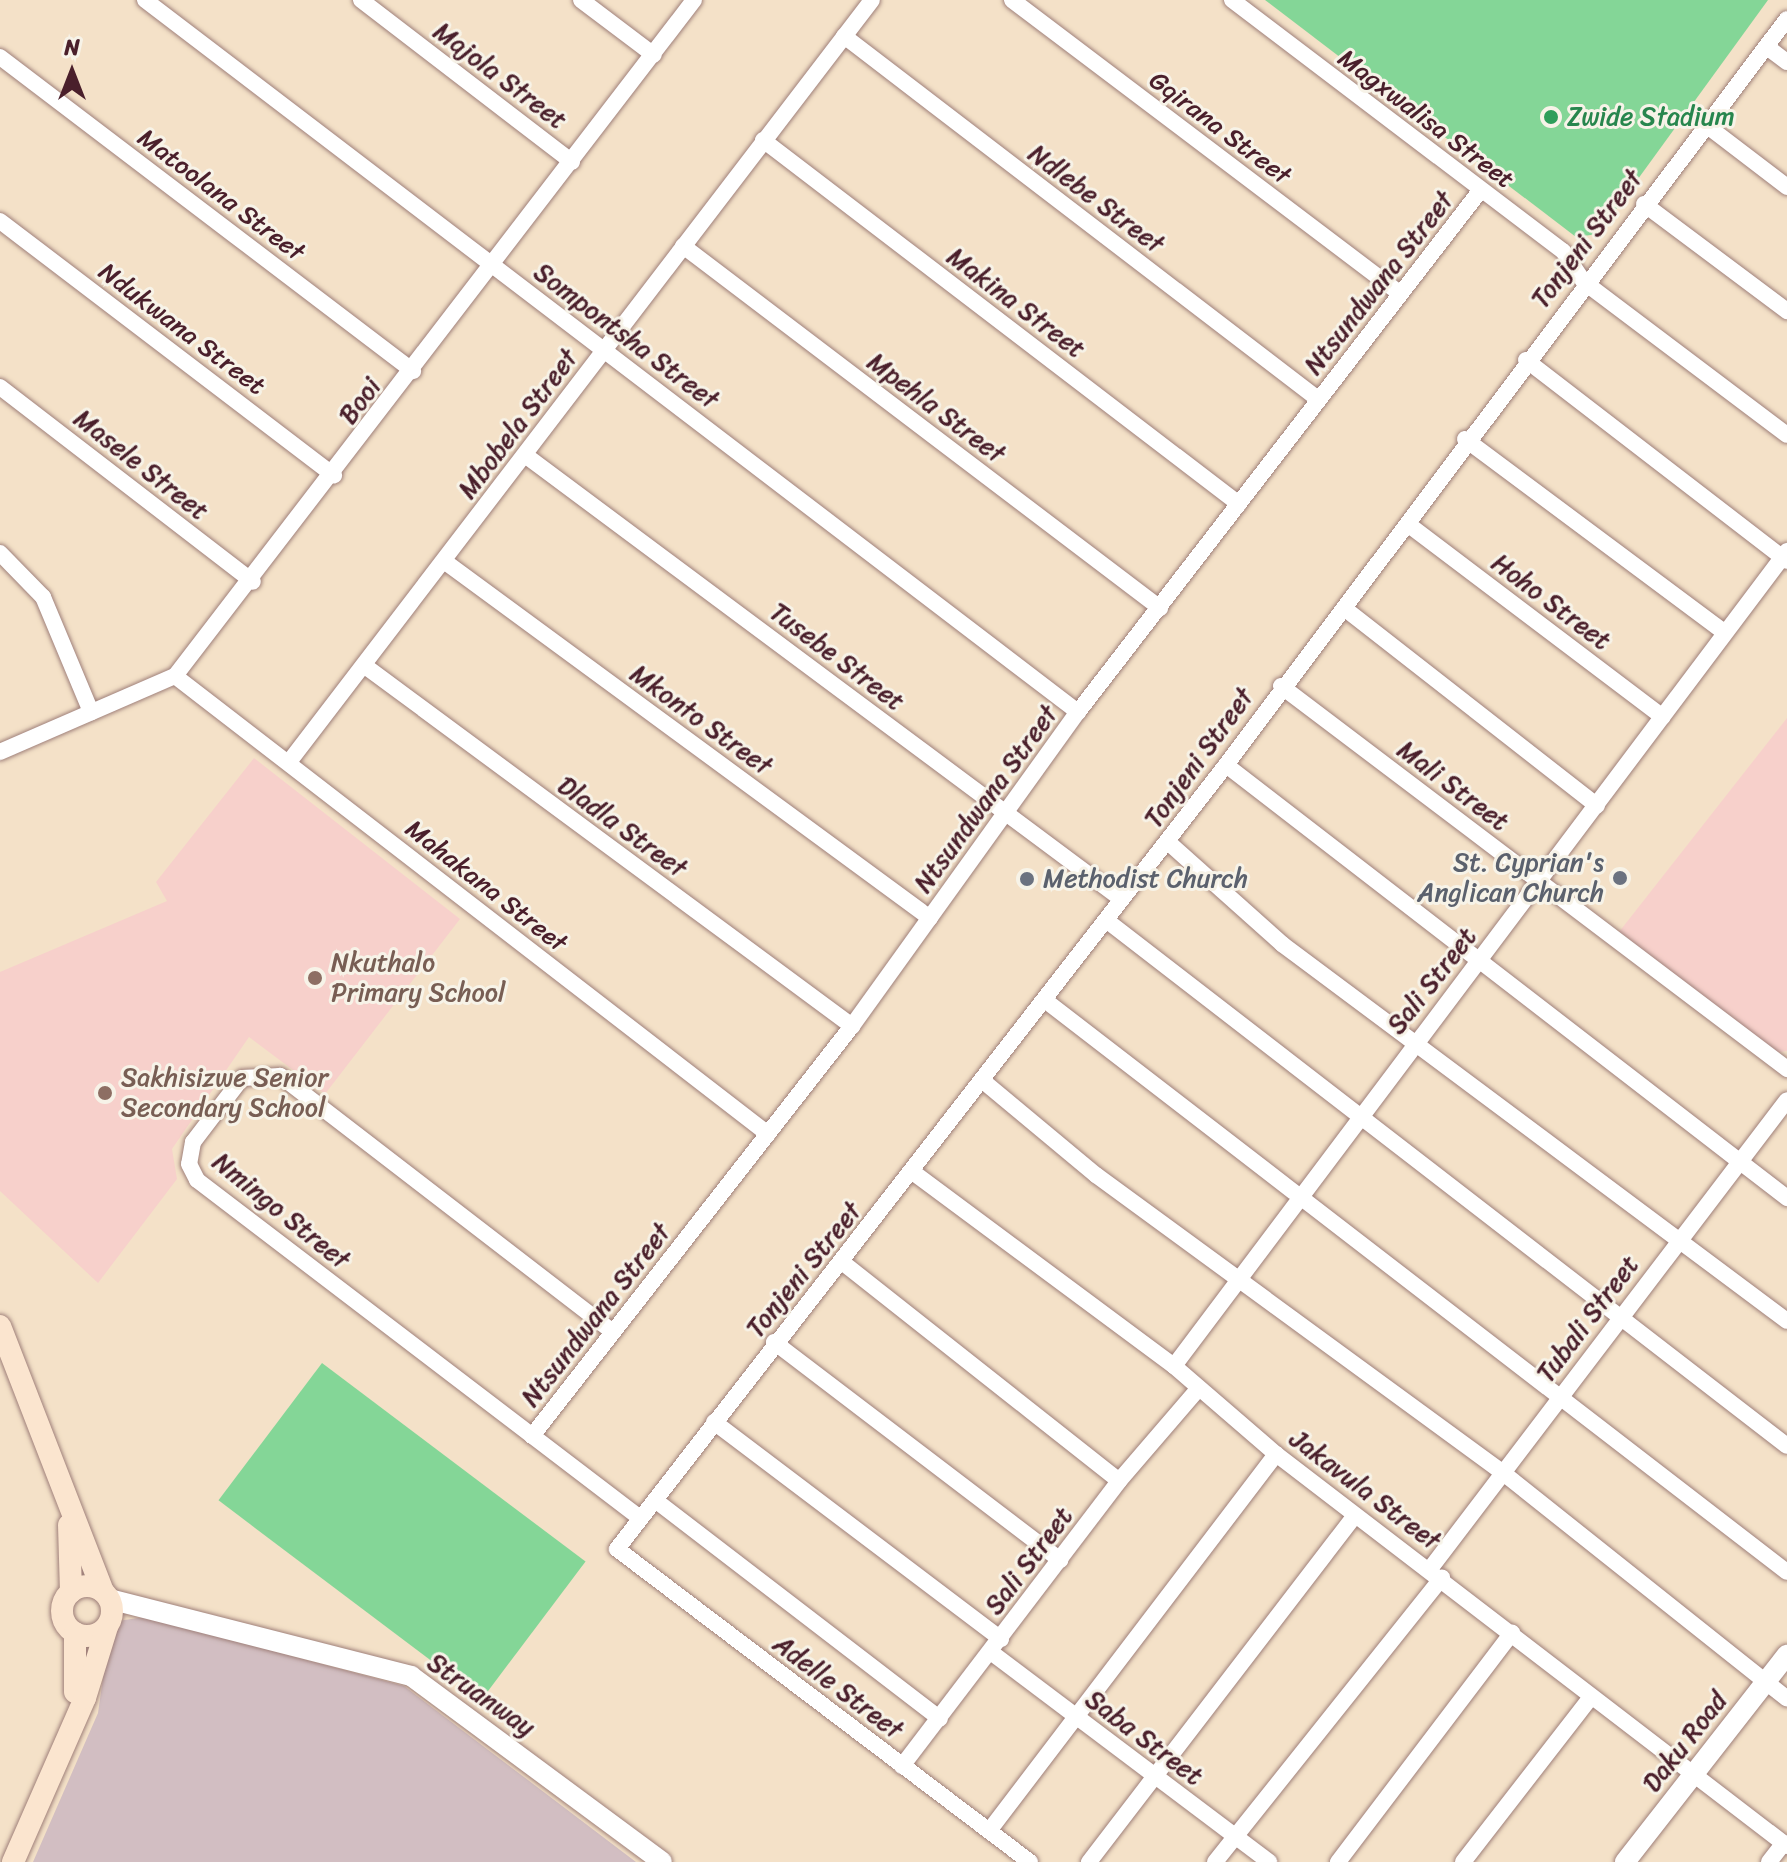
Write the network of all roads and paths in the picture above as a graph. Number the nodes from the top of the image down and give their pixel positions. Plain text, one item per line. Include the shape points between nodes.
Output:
1 (145, 0) edge
2 (361, 0) edge
3 (581, 0) edge
4 (694, 0) edge
5 (872, 0) edge
6 (1012, 0) edge
7 (1232, 0) edge
8 (1787, 19) edge
9 (844, 36) junction
10 (1767, 47) junction
11 (654, 55) junction
12 (0, 57) edge
13 (1787, 62) edge
14 (1706, 125) junction
15 (763, 140) junction
16 (572, 162) junction
17 (1787, 187) edge
18 (1480, 191) junction
19 (1644, 204) junction
20 (0, 221) edge
21 (683, 246) junction
22 (494, 268) junction
23 (1584, 282) junction
24 (1399, 293) junction
25 (1787, 311) edge
26 (605, 348) junction
27 (1526, 360) junction
28 (413, 371) junction
29 (0, 387) edge
30 (1319, 400) junction
31 (1787, 435) edge
32 (1465, 439) junction
33 (525, 455) junction
34 (334, 475) junction
35 (1239, 504) junction
36 (1409, 525) junction
37 (0, 553) edge
38 (1785, 556) edge
39 (444, 561) junction
40 (253, 582) junction
41 (1160, 608) junction
42 (1344, 608) junction
43 (1724, 632) junction
44 (365, 666) junction
45 (175, 676) junction
46 (1281, 686) junction
47 (91, 712) junction
48 (1078, 712) junction
49 (1663, 717) junction
50 (0, 752) edge
51 (289, 762) junction
52 (1226, 765) junction
53 (1597, 806) junction
54 (1008, 815) junction
55 (1168, 842) junction
56 (1538, 882) junction
57 (1120, 898) junction
58 (930, 918) junction
59 (1106, 920) junction
60 (1477, 962) junction
61 (1046, 1001) junction
62 (852, 1026) junction
63 (1414, 1042) junction
64 (1787, 1069) edge
65 (983, 1081) junction
66 (1787, 1100) edge
67 (1357, 1120) junction
68 (768, 1134) junction
69 (1740, 1162) junction
70 (914, 1173) junction
71 (1302, 1198) junction
72 (1787, 1198) edge
73 (1681, 1237) junction
74 (842, 1262) junction
75 (1240, 1277) junction
76 (1620, 1314) junction
77 (1787, 1321) edge
78 (0, 1326) edge
79 (613, 1332) junction
80 (774, 1342) junction
81 (1174, 1366) junction
82 (1198, 1389) junction
83 (1561, 1394) junction
84 (714, 1422) junction
85 (532, 1436) junction
86 (1787, 1446) edge
87 (1276, 1454) junction
88 (1502, 1472) junction
89 (1119, 1481) junction
90 (62, 1484) junction
91 (655, 1500) junction
92 (1355, 1515) junction
93 (640, 1518) junction
94 (617, 1549) joint
95 (1060, 1560) junction
96 (1787, 1572) edge
97 (1436, 1573) junction
98 (71, 1592) junction
99 (107, 1609) junction
100 (75, 1633) junction
101 (1512, 1633) junction
102 (997, 1646) junction
103 (1787, 1655) edge
104 (1764, 1682) junction
105 (1591, 1697) junction
106 (1787, 1699) edge
107 (1077, 1718) junction
108 (940, 1719) junction
109 (62, 1752) junction
110 (902, 1766) junction
111 (1692, 1773) junction
112 (1156, 1777) junction
113 (989, 1831) junction
114 (1234, 1836) junction
115 (1785, 1845) edge
116 (13, 1862) edge
117 (662, 1862) edge
118 (1030, 1862) edge
119 (1089, 1862) edge
120 (1215, 1862) edge
121 (1269, 1862) edge
122 (1338, 1862) edge
123 (1463, 1862) edge
124 (1625, 1862) edge
125 (1769, 1862) edge

1 - 22 street, Sompontsha Street
2 - 16 street, Majola Street
3 - 11 street
4 - 11 street, Booi
5 - 9 street, Mbobela Street
6 - 24 street, Gqirana Street
7 - 18 street, Magxwalisa Street
8 - 10 street, Tonjeni Street
9 - 15 street, Mbobela Street
9 - 30 street, Ndlebe Street
10 - 13 street
10 - 14 street, Tonjeni Street
11 - 16 street, Booi
12 - 28 street, Matoolana Street
14 - 17 street
14 - 19 street, Tonjeni Street
15 - 21 street, Mbobela Street
15 - 35 street, Makina Street
16 - 22 street, Booi
18 - 23 street, Magxwalisa Street via 1563,251
18 - 24 street, Ntsundwana Street
19 - 23 street, Tonjeni Street
19 - 25 street
20 - 34 street, Ndukwana Street
21 - 26 street, Mbobela Street
21 - 41 street, Mpehla Street
22 - 26 street, Sompontsha Street
22 - 28 street, Booi
23 - 27 street, Tonjeni Street
23 - 31 street, Magxwalisa Street
24 - 30 street, Ntsundwana Street
26 - 33 street, Mbobela Street
26 - 48 street, Sompontsha Street
27 - 32 street, Tonjeni Street
27 - 38 street
28 - 34 street, Booi
29 - 40 street, Masele Street
30 - 35 street, Ntsundwana Street
32 - 36 street, Tonjeni Street
32 - 43 street
33 - 39 street, Mbobela Street
33 - 54 street, Tusebe Street
34 - 40 street, Booi
35 - 41 street, Ntsundwana Street
36 - 42 street, Tonjeni Street
36 - 49 street, Hoho Street
37 - 47 street via 43,597
38 - 43 street, Sali Street
39 - 44 street, Mbobela Street
39 - 58 street, Mkonto Street
40 - 45 street, Booi
41 - 48 street, Ntsundwana Street
42 - 46 street, Tonjeni Street
42 - 53 street
43 - 49 street, Sali Street
44 - 51 street, Mbobela Street
44 - 62 street, Dladla Street
45 - 47 street, Booi
45 - 51 street, Mahakana Street
46 - 52 street, Tonjeni Street
46 - 56 street, Mali Street
47 - 50 street, Booi
48 - 54 street, Ntsundwana Street
49 - 53 street, Sali Street
51 - 68 street, Mahakana Street
52 - 55 street, Tonjeni Street
52 - 60 street
53 - 56 street, Sali Street
54 - 57 street, Tusebe Street
54 - 58 street, Ntsundwana Street
55 - 57 street, Tonjeni Street
55 - 63 street via 1282,944
56 - 60 street, Sali Street
56 - 64 street, Mali Street
57 - 59 street, Tonjeni Street
58 - 62 street, Ntsundwana Street
59 - 61 street, Tonjeni Street
59 - 67 street
60 - 63 street, Sali Street
60 - 69 street
61 - 65 street, Tonjeni Street
61 - 71 street
62 - 68 street, Ntsundwana Street
63 - 67 street, Sali Street
63 - 73 street
65 - 70 street, Tonjeni Street
65 - 75 street via 1096,1175
66 - 69 street, Tubali Street
67 - 71 street, Sali Street
67 - 76 street
68 - 79 street, Ntsundwana Street
69 - 72 street
69 - 73 street, Tubali Street
70 - 74 street, Tonjeni Street
70 - 81 street, Jakavula Street
71 - 75 street, Sali Street
71 - 83 street
73 - 76 street, Tubali Street
73 - 77 street
74 - 80 street, Tonjeni Street
74 - 89 street
75 - 81 street, Sali Street
75 - 88 street
76 - 83 street, Tubali Street
76 - 86 street
78 - 90 main road
79 - 85 street, Ntsundwana Street
79 - 85 street, Nmingo Street via 280,1076 242,1078 193,1142 189,1164 197,1180
80 - 84 street, Tonjeni Street
80 - 95 street
81 - 82 street, Jakavula Street
82 - 87 street, Jakavula Street
82 - 89 street, Sali Street
83 - 88 street, Tubali Street
83 - 96 street
84 - 91 street, Tonjeni Street
84 - 102 street, Saba Street
85 - 93 street, Nmingo Street
87 - 92 street, Jakavula Street
87 - 107 street
88 - 97 street, Tubali Street
88 - 104 street
89 - 95 street, Sali Street
90 - 98 main road
90 - 99 main road
91 - 93 street, Tonjeni Street
91 - 108 street
92 - 97 street, Jakavula Street
92 - 112 street
93 - 94 street, Tonjeni Street
94 - 110 street, Adelle Street
95 - 102 street, Sali Street
97 - 101 street, Jakavula Street
97 - 114 street, Tubali Street
98 - 99 main road
98 - 100 main road via 63,1617
99 - 100 main road
99 - 109 main road
99 - 117 street, Struanway via 147,1612 373,1661 411,1676
100 - 109 main road via 80,1663
101 - 105 street, Jakavula Street
101 - 122 street
102 - 107 street, Saba Street
102 - 108 street, Sali Street
103 - 104 street, Daku Road
104 - 106 street
104 - 111 street, Daku Road
105 - 111 street, Jakavula Street
105 - 123 street
107 - 112 street, Saba Street
107 - 113 street
108 - 110 street, Sali Street
109 - 116 main road
110 - 113 street, Adelle Street
111 - 115 street, Jakavula Street
111 - 124 street, Daku Road
112 - 114 street, Saba Street
112 - 119 street
113 - 118 street, Adelle Street
114 - 120 street, Tubali Street
114 - 121 street, Saba Street
115 - 125 street

